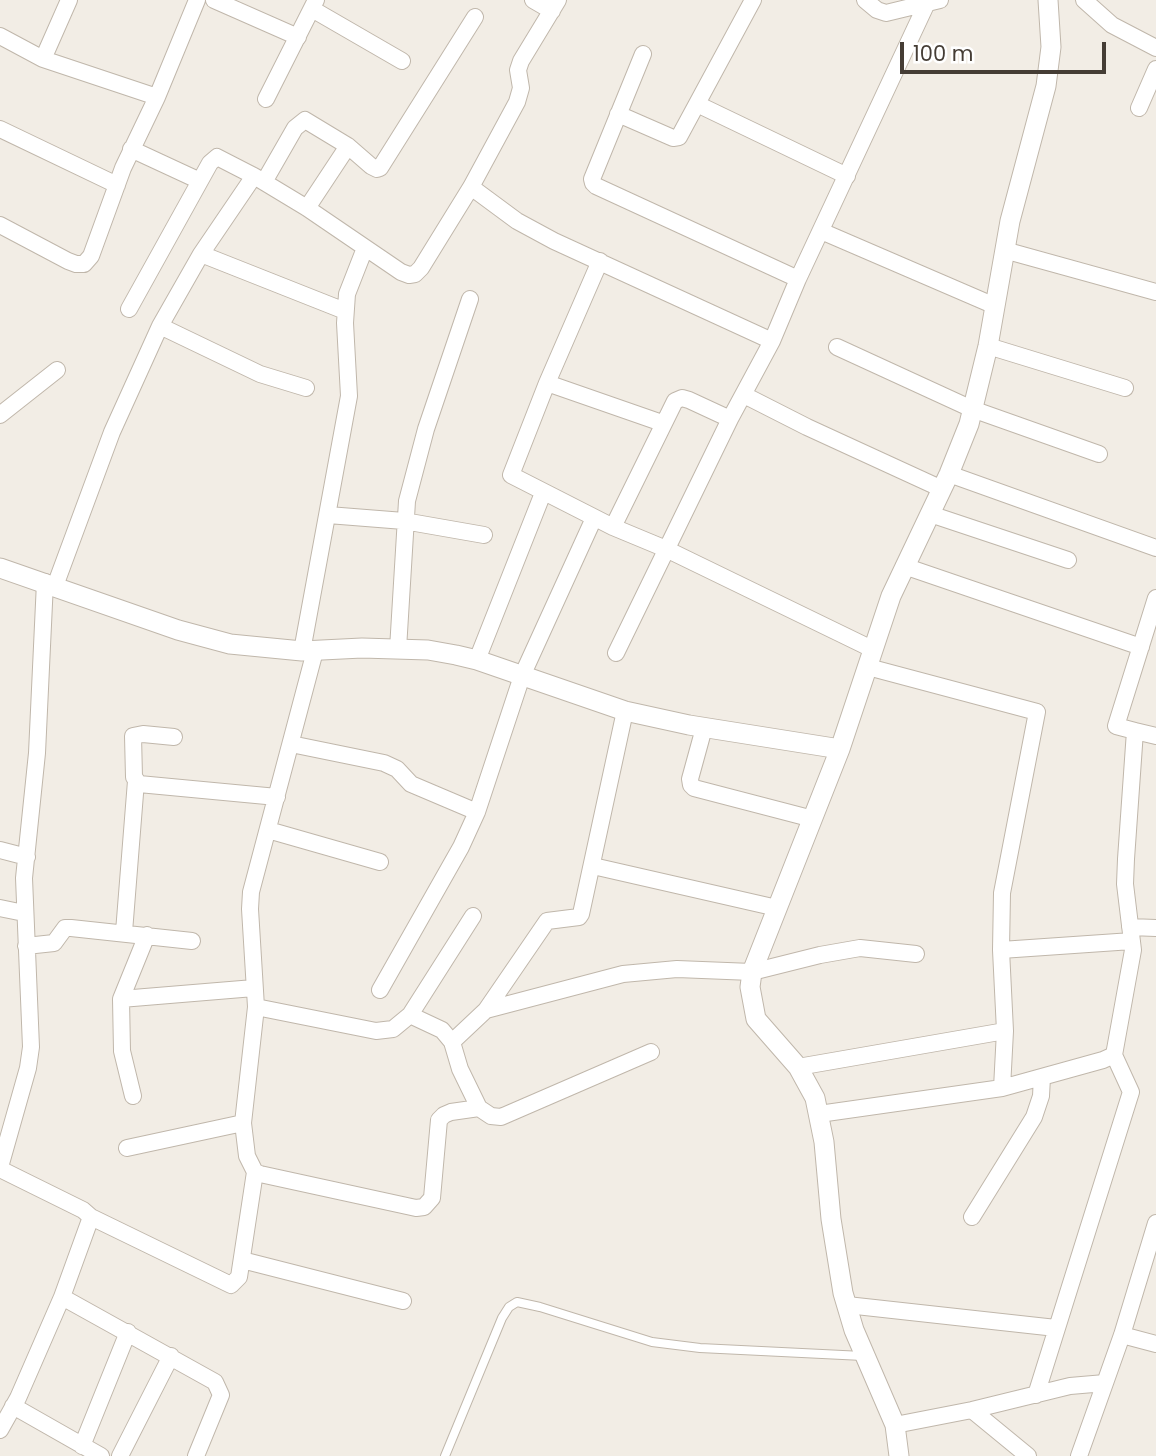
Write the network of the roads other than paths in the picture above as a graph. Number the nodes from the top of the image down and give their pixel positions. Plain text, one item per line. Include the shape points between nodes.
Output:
1 (69, 0) edge
2 (197, 0) edge
3 (214, 0) edge
4 (533, 0) edge
5 (752, 0) edge
6 (865, 0) edge
7 (1048, 0) edge
8 (1084, 0) edge
9 (933, 2) edge
10 (314, 5) edge
11 (555, 5) edge
12 (475, 17) dead end
13 (0, 36) edge
14 (298, 37) junction
15 (1156, 48) edge
16 (643, 54) dead end
17 (43, 59) junction
18 (402, 61) dead end
19 (1156, 69) edge
20 (157, 97) junction
21 (266, 99) dead end
22 (697, 104) junction
23 (1139, 108) dead end
24 (618, 114) junction
25 (0, 129) edge
26 (348, 146) junction
27 (131, 149) junction
28 (847, 176) junction
29 (259, 179) junction
30 (200, 181) junction
31 (117, 185) junction
32 (471, 187) junction
33 (307, 208) junction
34 (0, 225) edge
35 (821, 231) junction
36 (365, 248) junction
37 (1004, 250) junction
38 (201, 254) junction
39 (600, 261) junction
40 (798, 279) junction
41 (1156, 292) edge
42 (470, 299) dead end
43 (995, 306) junction
44 (129, 309) dead end
45 (345, 311) junction
46 (159, 326) junction
47 (772, 341) junction
48 (988, 346) junction
49 (837, 347) dead end
50 (57, 370) dead end
51 (547, 383) junction
52 (306, 388) dead end
53 (1125, 388) dead end
54 (744, 395) junction
55 (972, 409) junction
56 (0, 415) edge
57 (730, 419) junction
58 (662, 423) junction
59 (1099, 454) dead end
60 (946, 481) junction
61 (543, 493) junction
62 (930, 514) junction
63 (328, 515) junction
64 (594, 518) junction
65 (404, 521) junction
66 (613, 527) junction
67 (484, 536) dead end
68 (1155, 546) edge
69 (666, 549) junction
70 (1068, 560) dead end
71 (904, 566) junction
72 (0, 568) edge
73 (50, 584) junction
74 (1156, 598) edge
75 (1141, 647) junction
76 (398, 649) junction
77 (308, 651) junction
78 (616, 653) dead end
79 (870, 658) junction
80 (477, 660) junction
81 (522, 676) junction
82 (625, 711) junction
83 (705, 728) junction
84 (1135, 731) junction
85 (1156, 736) edge
86 (174, 737) dead end
87 (291, 744) junction
88 (840, 750) junction
89 (136, 781) junction
90 (277, 797) junction
91 (477, 811) junction
92 (813, 819) junction
93 (268, 830) junction
94 (0, 850) edge
95 (27, 857) junction
96 (380, 862) dead end
97 (593, 866) junction
98 (0, 908) edge
99 (777, 908) junction
100 (24, 913) junction
101 (473, 916) dead end
102 (1156, 928) edge
103 (124, 932) junction
104 (1131, 934) junction
105 (147, 935) junction
106 (192, 941) dead end
107 (26, 946) junction
108 (1001, 950) junction
109 (916, 954) dead end
110 (752, 972) junction
111 (254, 988) junction
112 (380, 990) dead end
113 (121, 999) junction
114 (256, 1007) junction
115 (486, 1010) junction
116 (410, 1015) junction
117 (1005, 1031) junction
118 (452, 1042) junction
119 (650, 1052) dead end
120 (1114, 1055) junction
121 (798, 1067) junction
122 (1042, 1077) junction
123 (1002, 1088) junction
124 (133, 1096) dead end
125 (479, 1108) junction
126 (819, 1114) junction
127 (243, 1123) junction
128 (127, 1147) dead end
129 (0, 1168) edge
130 (253, 1170) junction
131 (91, 1217) junction
132 (972, 1217) dead end
133 (1156, 1223) edge
134 (242, 1260) junction
135 (62, 1297) junction
136 (403, 1301) dead end
137 (847, 1305) junction
138 (1056, 1328) junction
139 (128, 1332) junction
140 (1122, 1335) junction
141 (1156, 1344) edge
142 (171, 1356) junction
143 (866, 1357) junction
144 (1105, 1383) junction
145 (1036, 1395) junction
146 (13, 1406) junction
147 (972, 1410) junction
148 (895, 1425) junction
149 (0, 1430) edge
150 (82, 1446) junction
151 (101, 1456) edge
152 (120, 1456) edge
153 (196, 1456) edge
154 (445, 1456) edge
155 (899, 1456) edge
156 (1028, 1456) edge
157 (1079, 1456) edge

1 - 17 street
2 - 20 street
3 - 14 street
4 - 11 street
5 - 22 street
6 - 9 street via 886,13
7 - 37 street via 1051,47 1046,86
8 - 15 street via 1112,25
9 - 28 street
10 - 14 street
10 - 18 street
11 - 32 street via 522,61 517,102
12 - 26 street via 380,168
13 - 17 street
14 - 21 street
16 - 24 street
17 - 20 street
19 - 23 street
20 - 27 street
22 - 24 street via 679,137 673,138
22 - 28 street
24 - 40 street via 592,179 596,186
25 - 31 street
26 - 29 street via 311,122 299,122
26 - 33 street
27 - 30 street
27 - 31 street
28 - 35 street
29 - 30 street via 217,158
29 - 33 street
29 - 38 street
30 - 44 street
31 - 34 street via 84,264 68,261
32 - 36 street via 415,274 401,272
32 - 39 street via 534,231
33 - 36 street
35 - 40 street
35 - 43 street
36 - 45 street via 351,279
37 - 41 street
37 - 43 street
38 - 45 street
38 - 46 street
39 - 47 street
39 - 51 street
40 - 47 street
42 - 65 street via 426,429
43 - 48 street
45 - 63 street via 349,396
46 - 52 street via 260,374
46 - 73 street
47 - 54 street
48 - 53 street
48 - 55 street
49 - 55 street
50 - 56 street
51 - 58 street
51 - 61 street via 512,469 512,475
54 - 57 street
54 - 60 street via 807,427
55 - 59 street
55 - 60 street
57 - 58 street via 682,398 675,401
57 - 69 street
58 - 66 street
60 - 62 street
60 - 68 street
61 - 64 street
61 - 80 street
62 - 70 street
62 - 71 street
63 - 65 street
63 - 77 street
64 - 66 street
64 - 81 street
65 - 67 street
65 - 76 street
66 - 69 street
69 - 78 street
69 - 79 street
71 - 75 street
71 - 79 street
72 - 73 street
73 - 77 street via 210,639
73 - 95 street
74 - 75 street
75 - 84 street via 1116,726
76 - 77 street
76 - 80 street
77 - 87 street
79 - 88 street
79 - 108 street via 1037,712 1002,894
80 - 81 street
81 - 82 street
81 - 91 street
82 - 83 street
82 - 97 street
83 - 88 street
83 - 92 street via 690,779 694,788
84 - 85 street
84 - 104 street via 1125,884
86 - 89 street via 133,736
87 - 90 street
87 - 91 street via 390,765 411,783
88 - 92 street
89 - 90 street via 144,786
89 - 103 street
90 - 93 street
91 - 112 street
92 - 99 street
93 - 96 street
93 - 111 street via 251,892
94 - 95 street
95 - 100 street
97 - 99 street
97 - 115 street via 579,917 547,921
98 - 100 street
99 - 110 street
100 - 107 street
101 - 116 street
102 - 104 street
103 - 105 street
103 - 107 street via 65,928 54,943
104 - 108 street
104 - 120 street via 1131,963
105 - 106 street
105 - 113 street
107 - 129 street via 29,1059
108 - 117 street
109 - 110 street via 860,948
110 - 115 street via 677,969 623,974
110 - 121 street via 756,1019
111 - 113 street
111 - 114 street
113 - 124 street via 122,1051
114 - 116 street via 376,1031 393,1029
114 - 127 street
115 - 118 street
116 - 118 street via 442,1030
117 - 121 street
117 - 123 street
118 - 125 street
119 - 125 street via 500,1117
120 - 122 street
120 - 138 street via 1128,1081 1130,1102
121 - 126 street
122 - 123 street
122 - 132 street via 1034,1117
123 - 126 street
125 - 130 street via 451,1112 439,1120 432,1198 424,1207
126 - 137 street via 835,1254
127 - 128 street
127 - 130 street
129 - 131 street
130 - 134 street
131 - 134 street via 231,1285 239,1277
131 - 135 street
133 - 140 street
134 - 136 street
135 - 139 street
135 - 146 street
137 - 138 street
137 - 143 street
138 - 145 street
139 - 142 street
139 - 150 street
140 - 141 street
140 - 144 street
142 - 152 street
142 - 153 street via 215,1382 222,1395
143 - 148 street
143 - 154 lane via 652,1342 517,1302 502,1318
144 - 145 street
144 - 157 street
145 - 147 street
146 - 149 street
146 - 150 street
147 - 148 street
147 - 156 street
148 - 155 street
150 - 151 street

